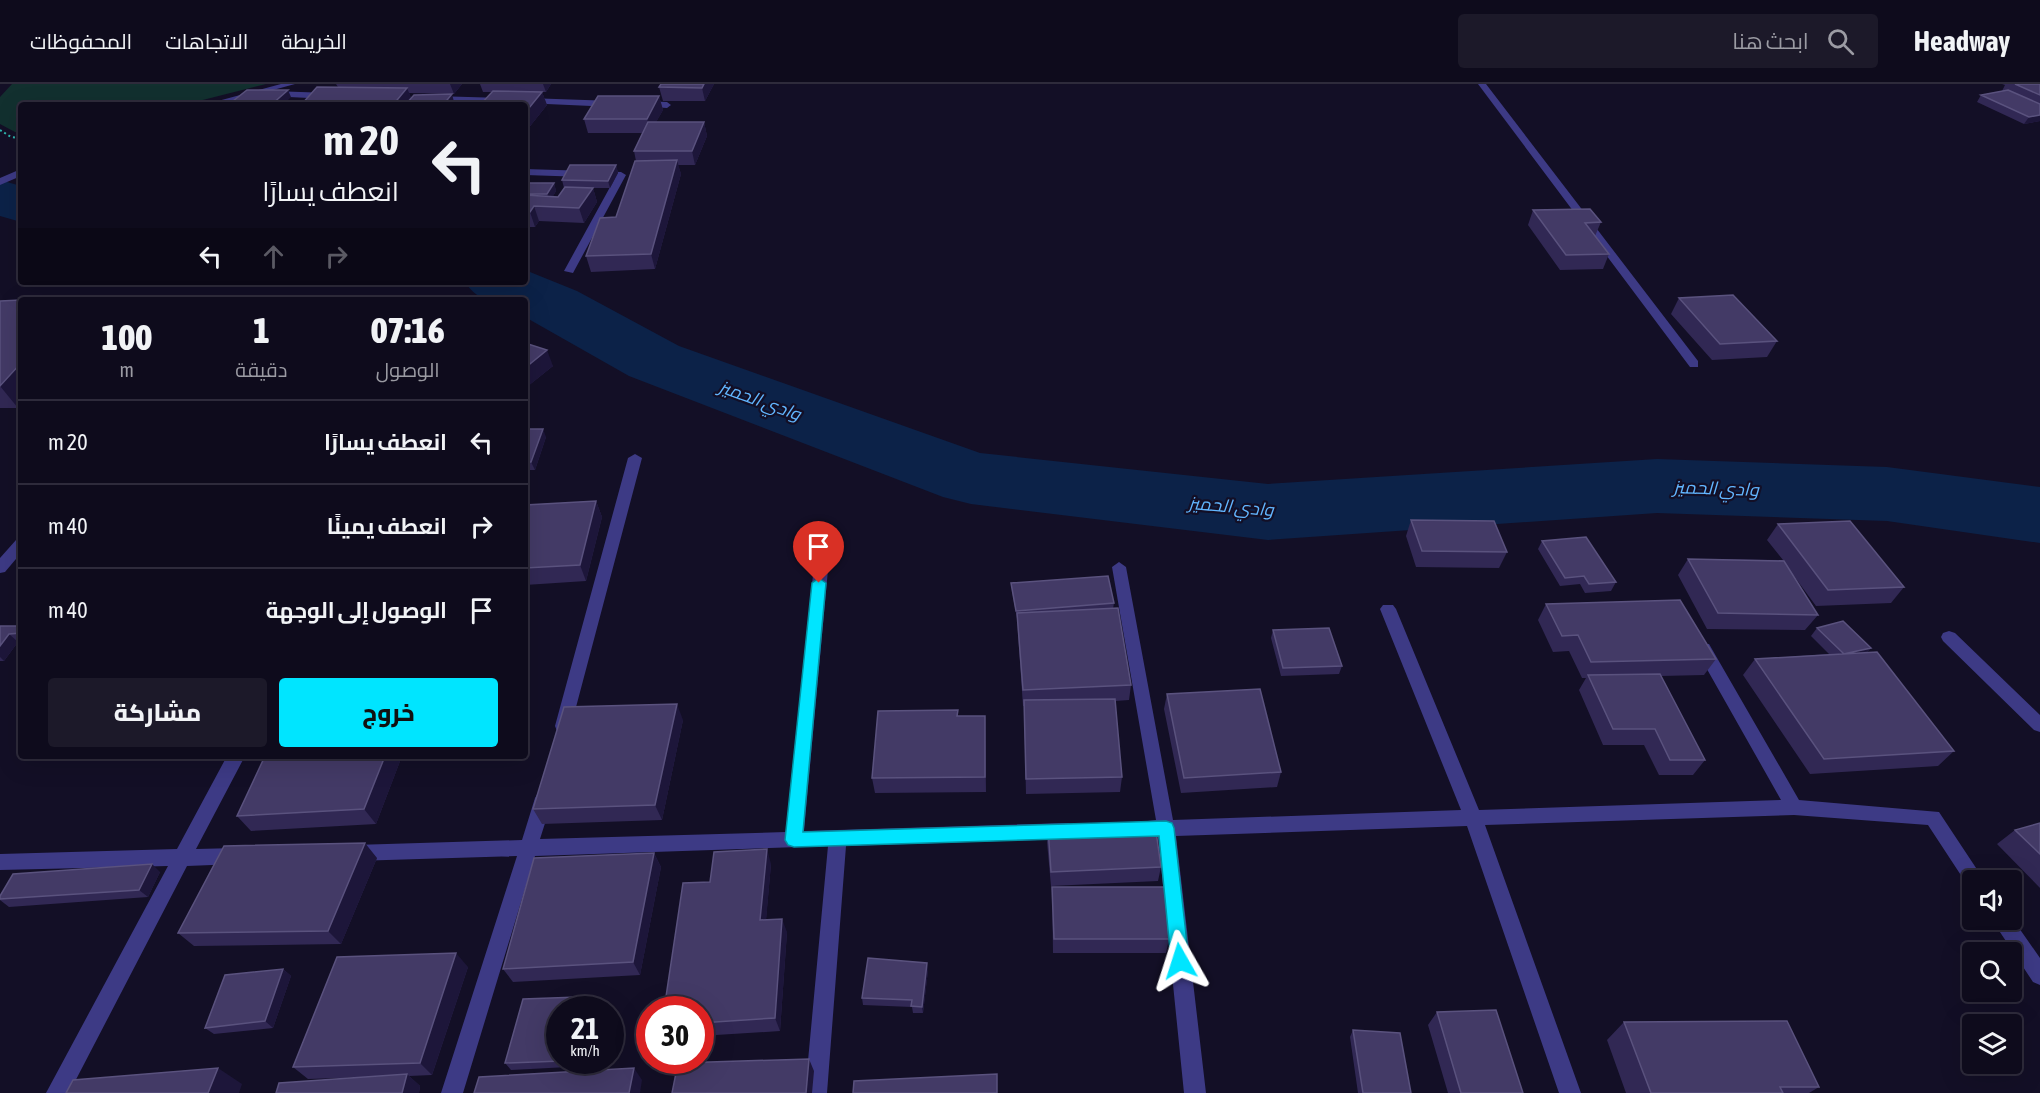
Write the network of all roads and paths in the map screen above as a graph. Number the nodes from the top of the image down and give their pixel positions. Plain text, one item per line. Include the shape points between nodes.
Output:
1 (291, 84) edge
2 (1482, 84) edge
3 (251, 94) junction
4 (334, 96) edge
5 (417, 98) edge
6 (219, 102) edge
7 (620, 104) edge
8 (632, 104) edge
9 (668, 105) edge
10 (0, 130) edge
11 (18, 138) edge
12 (528, 172) edge
13 (18, 173) edge
14 (0, 182) edge
15 (569, 271) dead end
16 (1694, 364) dead end
17 (635, 458) dead end
18 (824, 537) dead end
19 (18, 547) edge
20 (1119, 567) dead end
21 (0, 568) edge
22 (1388, 609) dead end
23 (1692, 629) edge
24 (1949, 637) dead end
25 (2040, 725) edge
26 (558, 744) edge
27 (234, 759) edge
28 (549, 779) edge
29 (1794, 807) junction
30 (1473, 818) junction
31 (1166, 828) junction
32 (1119, 830) edge
33 (1084, 831) edge
34 (838, 838) junction
35 (794, 840) junction
36 (530, 848) junction
37 (333, 853) edge
38 (252, 855) edge
39 (182, 857) junction
40 (0, 862) edge
41 (1968, 870) edge
42 (2009, 930) edge
43 (2040, 975) edge
44 (57, 1093) edge
45 (452, 1093) edge
46 (816, 1093) edge
47 (1195, 1093) edge
48 (1570, 1093) edge

1 - 3 street
2 - 16 street
3 - 4 street
3 - 6 street
5 - 7 street
8 - 9 street
10 - 11 path
12 - 15 street via 621,175
13 - 14 street
17 - 26 street
18 - 35 street
19 - 21 street
20 - 31 street
22 - 30 street
23 - 29 street
24 - 25 street
27 - 39 street
28 - 36 street
29 - 30 street
29 - 41 street via 1932,818
30 - 31 street
30 - 48 street
31 - 32 street
31 - 47 street
33 - 34 street
34 - 35 street
34 - 46 street
35 - 36 street
36 - 37 street
36 - 45 street
38 - 39 street
39 - 40 street
39 - 44 street
42 - 43 street

